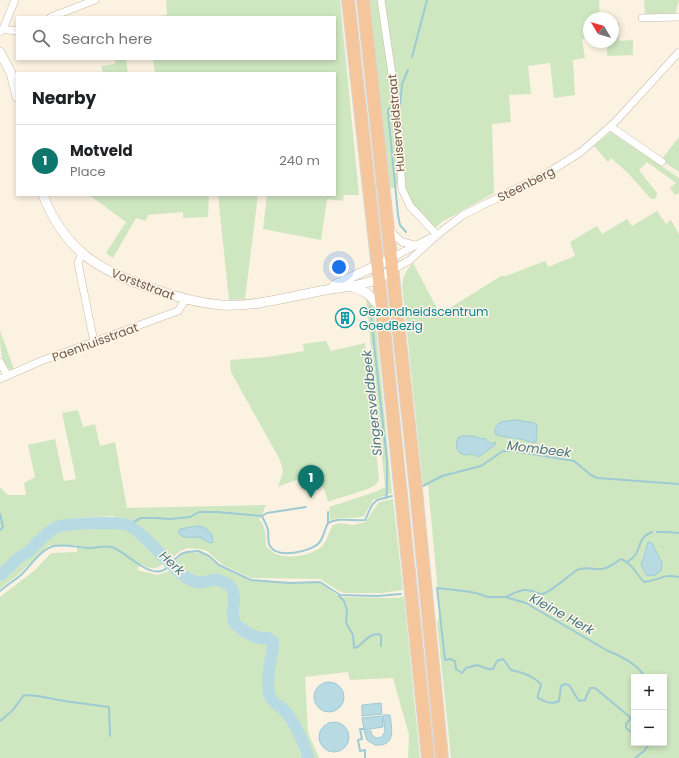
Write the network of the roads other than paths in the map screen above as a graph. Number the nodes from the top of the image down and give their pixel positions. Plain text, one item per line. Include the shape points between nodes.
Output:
1 (15, 0) edge
2 (95, 0) edge
3 (348, 0) edge
4 (363, 0) edge
5 (381, 0) edge
6 (54, 16) edge
7 (679, 17) edge
8 (642, 18) dead end
9 (16, 30) edge
10 (1, 31) edge
11 (0, 52) edge
12 (679, 52) edge
13 (16, 93) edge
14 (611, 127) junction
15 (662, 162) dead end
16 (43, 196) edge
17 (388, 230) junction
18 (437, 235) junction
19 (415, 245) junction
20 (82, 253) junction
21 (392, 265) junction
22 (377, 266) junction
23 (378, 279) junction
24 (346, 285) junction
25 (185, 300) junction
26 (382, 309) junction
27 (94, 342) junction
28 (0, 362) edge
29 (3, 377) edge
30 (428, 758) edge
31 (442, 758) edge

1 - 10 street
2 - 6 street
3 - 22 highway
4 - 17 highway
5 - 18 street, Huiserveldstraat via 396,101 402,190 410,206
7 - 8 street
9 - 10 street
11 - 13 street via 11,73
12 - 14 street, Steenberg
14 - 15 street
14 - 18 street, Steenberg via 569,160 463,216
16 - 20 street, Vorststraat via 54,220
17 - 19 street via 402,242
17 - 21 highway
18 - 19 street, Steenberg
18 - 21 street, Steenberg via 410,260
19 - 21 street, Steenberg
20 - 25 street, Vorststraat via 116,275
20 - 27 street via 78,263
21 - 22 street, Steenberg
21 - 23 street, Steenberg
21 - 31 highway
22 - 23 highway
22 - 24 street, Steenberg
23 - 24 street, Steenberg
23 - 26 highway
24 - 25 street, Steenberg via 276,301 221,305
24 - 26 street via 367,293
25 - 27 street, Paenhuisstraat via 178,311
26 - 30 highway
27 - 29 street, Paenhuisstraat
28 - 29 street

